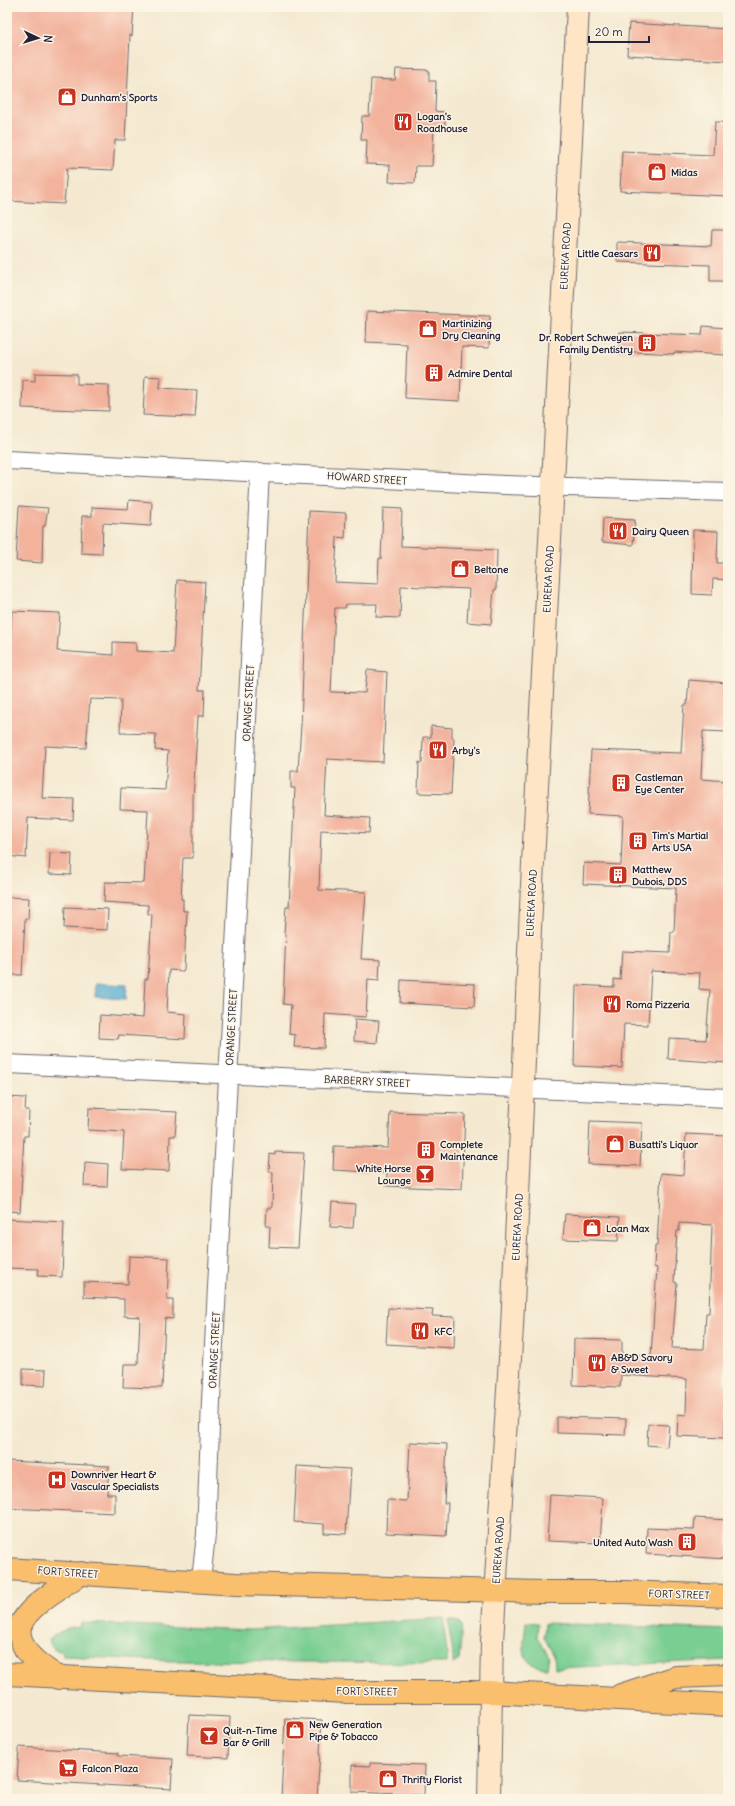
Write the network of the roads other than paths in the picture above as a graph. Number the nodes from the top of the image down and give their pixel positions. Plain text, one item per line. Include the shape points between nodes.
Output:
1 (578, 7) edge
2 (7, 460) edge
3 (260, 472) junction
4 (553, 486) junction
5 (728, 492) edge
6 (7, 1064) edge
7 (228, 1074) junction
8 (522, 1089) junction
9 (728, 1098) edge
10 (7, 1569) edge
11 (82, 1573) junction
12 (201, 1581) junction
13 (495, 1590) junction
14 (728, 1596) edge
15 (7, 1674) edge
16 (728, 1675) edge
17 (58, 1678) junction
18 (490, 1692) junction
19 (609, 1699) junction
20 (728, 1705) edge
21 (489, 1799) edge

1 - 4 main road, EUREKA ROAD
2 - 3 street, HOWARD STREET
3 - 4 street, HOWARD STREET
3 - 7 street, ORANGE STREET
4 - 5 street, HOWARD STREET
4 - 8 main road, EUREKA ROAD
6 - 7 street, BARBERRY STREET
7 - 8 street, BARBERRY STREET
7 - 12 street, ORANGE STREET via 206,1534
8 - 9 street, BARBERRY STREET
8 - 13 main road, EUREKA ROAD via 512,1327
10 - 11 main road, FORT STREET
11 - 12 main road, FORT STREET
11 - 17 main road via 37,1605 25,1617 20,1627 20,1639 27,1652
12 - 13 main road, FORT STREET
13 - 14 main road, FORT STREET
13 - 18 main road, EUREKA ROAD
15 - 17 main road, FORT STREET
16 - 19 main road via 676,1677
17 - 18 main road, FORT STREET via 346,1692
18 - 19 main road, FORT STREET
18 - 21 main road, EUREKA ROAD
19 - 20 main road, FORT STREET

